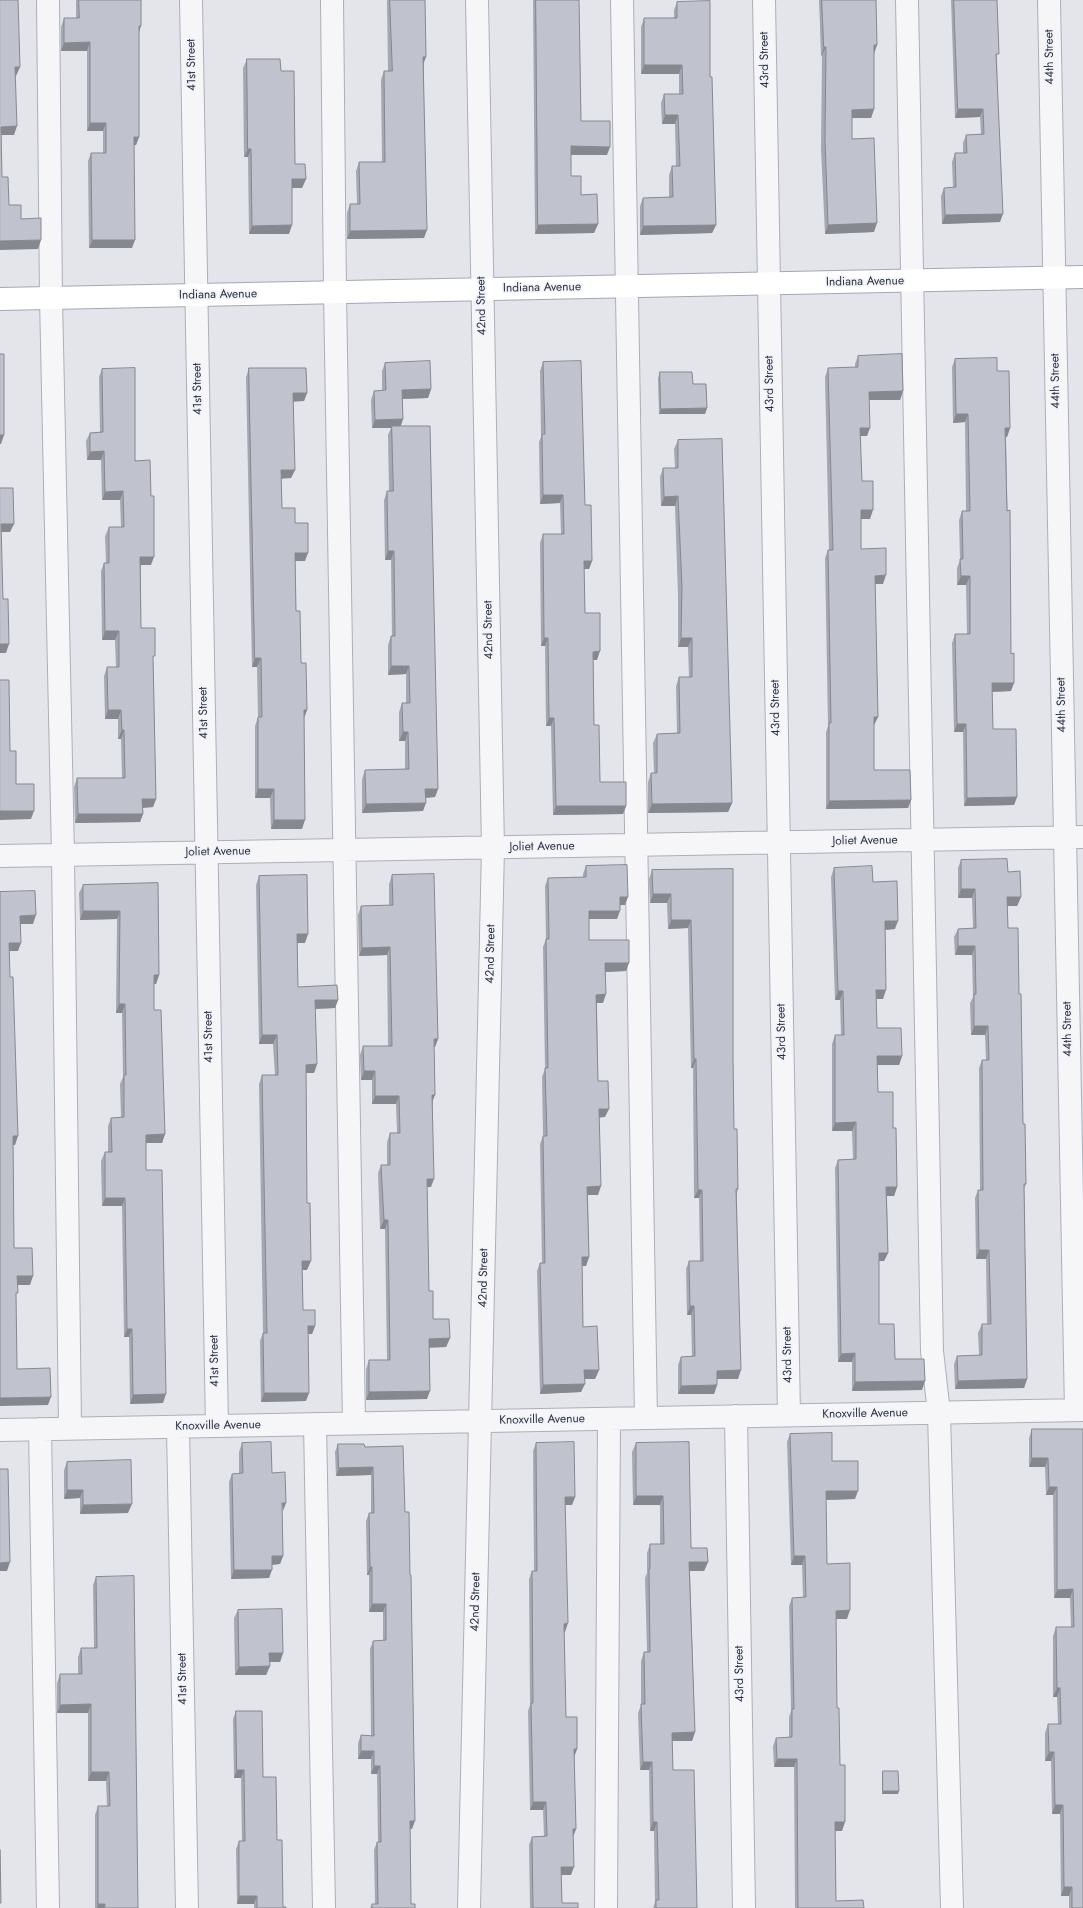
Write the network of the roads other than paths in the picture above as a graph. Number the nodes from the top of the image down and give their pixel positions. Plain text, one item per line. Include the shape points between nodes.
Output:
1 (48, 0) edge
2 (191, 0) edge
3 (332, 0) edge
4 (477, 0) edge
5 (622, 0) edge
6 (764, 0) edge
7 (907, 0) edge
8 (1049, 0) edge
9 (1083, 277) edge
10 (1054, 278) junction
11 (912, 281) junction
12 (769, 284) junction
13 (628, 286) junction
14 (482, 289) junction
15 (335, 292) junction
16 (196, 295) junction
17 (51, 298) junction
18 (0, 299) edge
19 (1074, 837) edge
20 (924, 840) junction
21 (779, 842) junction
22 (635, 845) junction
23 (493, 848) junction
24 (345, 850) junction
25 (206, 852) junction
26 (63, 855) junction
27 (0, 856) edge
28 (1080, 1410) edge
29 (939, 1412) junction
30 (789, 1415) junction
31 (736, 1416) junction
32 (609, 1418) junction
33 (646, 1418) junction
34 (480, 1421) junction
35 (354, 1423) junction
36 (315, 1424) junction
37 (216, 1426) junction
38 (178, 1427) junction
39 (70, 1428) junction
40 (40, 1429) junction
41 (0, 1430) edge
42 (48, 1908) edge
43 (187, 1908) edge
44 (324, 1908) edge
45 (469, 1908) edge
46 (606, 1908) edge
47 (744, 1908) edge
48 (952, 1908) edge

1 - 17 street
2 - 16 street, 41st Street
3 - 15 street
4 - 14 street, 42nd Street
5 - 13 street
6 - 12 street, 43rd Street
7 - 11 street
8 - 10 street, 44th Street
9 - 10 main road, Indiana Avenue
10 - 11 main road, Indiana Avenue
10 - 19 street, 44th Street
11 - 12 main road, Indiana Avenue
11 - 20 street
12 - 13 main road, Indiana Avenue
12 - 21 street, 43rd Street
13 - 14 main road, Indiana Avenue
13 - 22 street
14 - 15 main road, Indiana Avenue
14 - 23 street, 42nd Street
15 - 16 main road, Indiana Avenue
15 - 24 street
16 - 17 main road, Indiana Avenue
16 - 25 street, 41st Street
17 - 18 main road, Indiana Avenue
17 - 26 street
19 - 20 street, Joliet Avenue
19 - 28 street, 44th Street
20 - 21 street, Joliet Avenue
20 - 29 street via 932,1351
21 - 22 street, Joliet Avenue
21 - 30 street, 43rd Street
22 - 23 street, Joliet Avenue
22 - 33 street
23 - 24 street, Joliet Avenue
23 - 34 street, 42nd Street
24 - 25 street, Joliet Avenue
24 - 35 street
25 - 26 street, Joliet Avenue
25 - 37 street, 41st Street
26 - 27 street, Joliet Avenue
26 - 39 street
28 - 29 street, Knoxville Avenue
29 - 30 street, Knoxville Avenue
29 - 48 street
30 - 31 street, Knoxville Avenue
31 - 33 street, Knoxville Avenue
31 - 47 street, 43rd Street
32 - 33 street, Knoxville Avenue
32 - 34 street, Knoxville Avenue
32 - 46 street
34 - 35 street, Knoxville Avenue
34 - 45 street, 42nd Street
35 - 36 street, Knoxville Avenue
36 - 37 street, Knoxville Avenue
36 - 44 street
37 - 38 street, Knoxville Avenue
38 - 39 street, Knoxville Avenue
38 - 43 street, 41st Street
39 - 40 street, Knoxville Avenue
40 - 41 street, Knoxville Avenue
40 - 42 street

